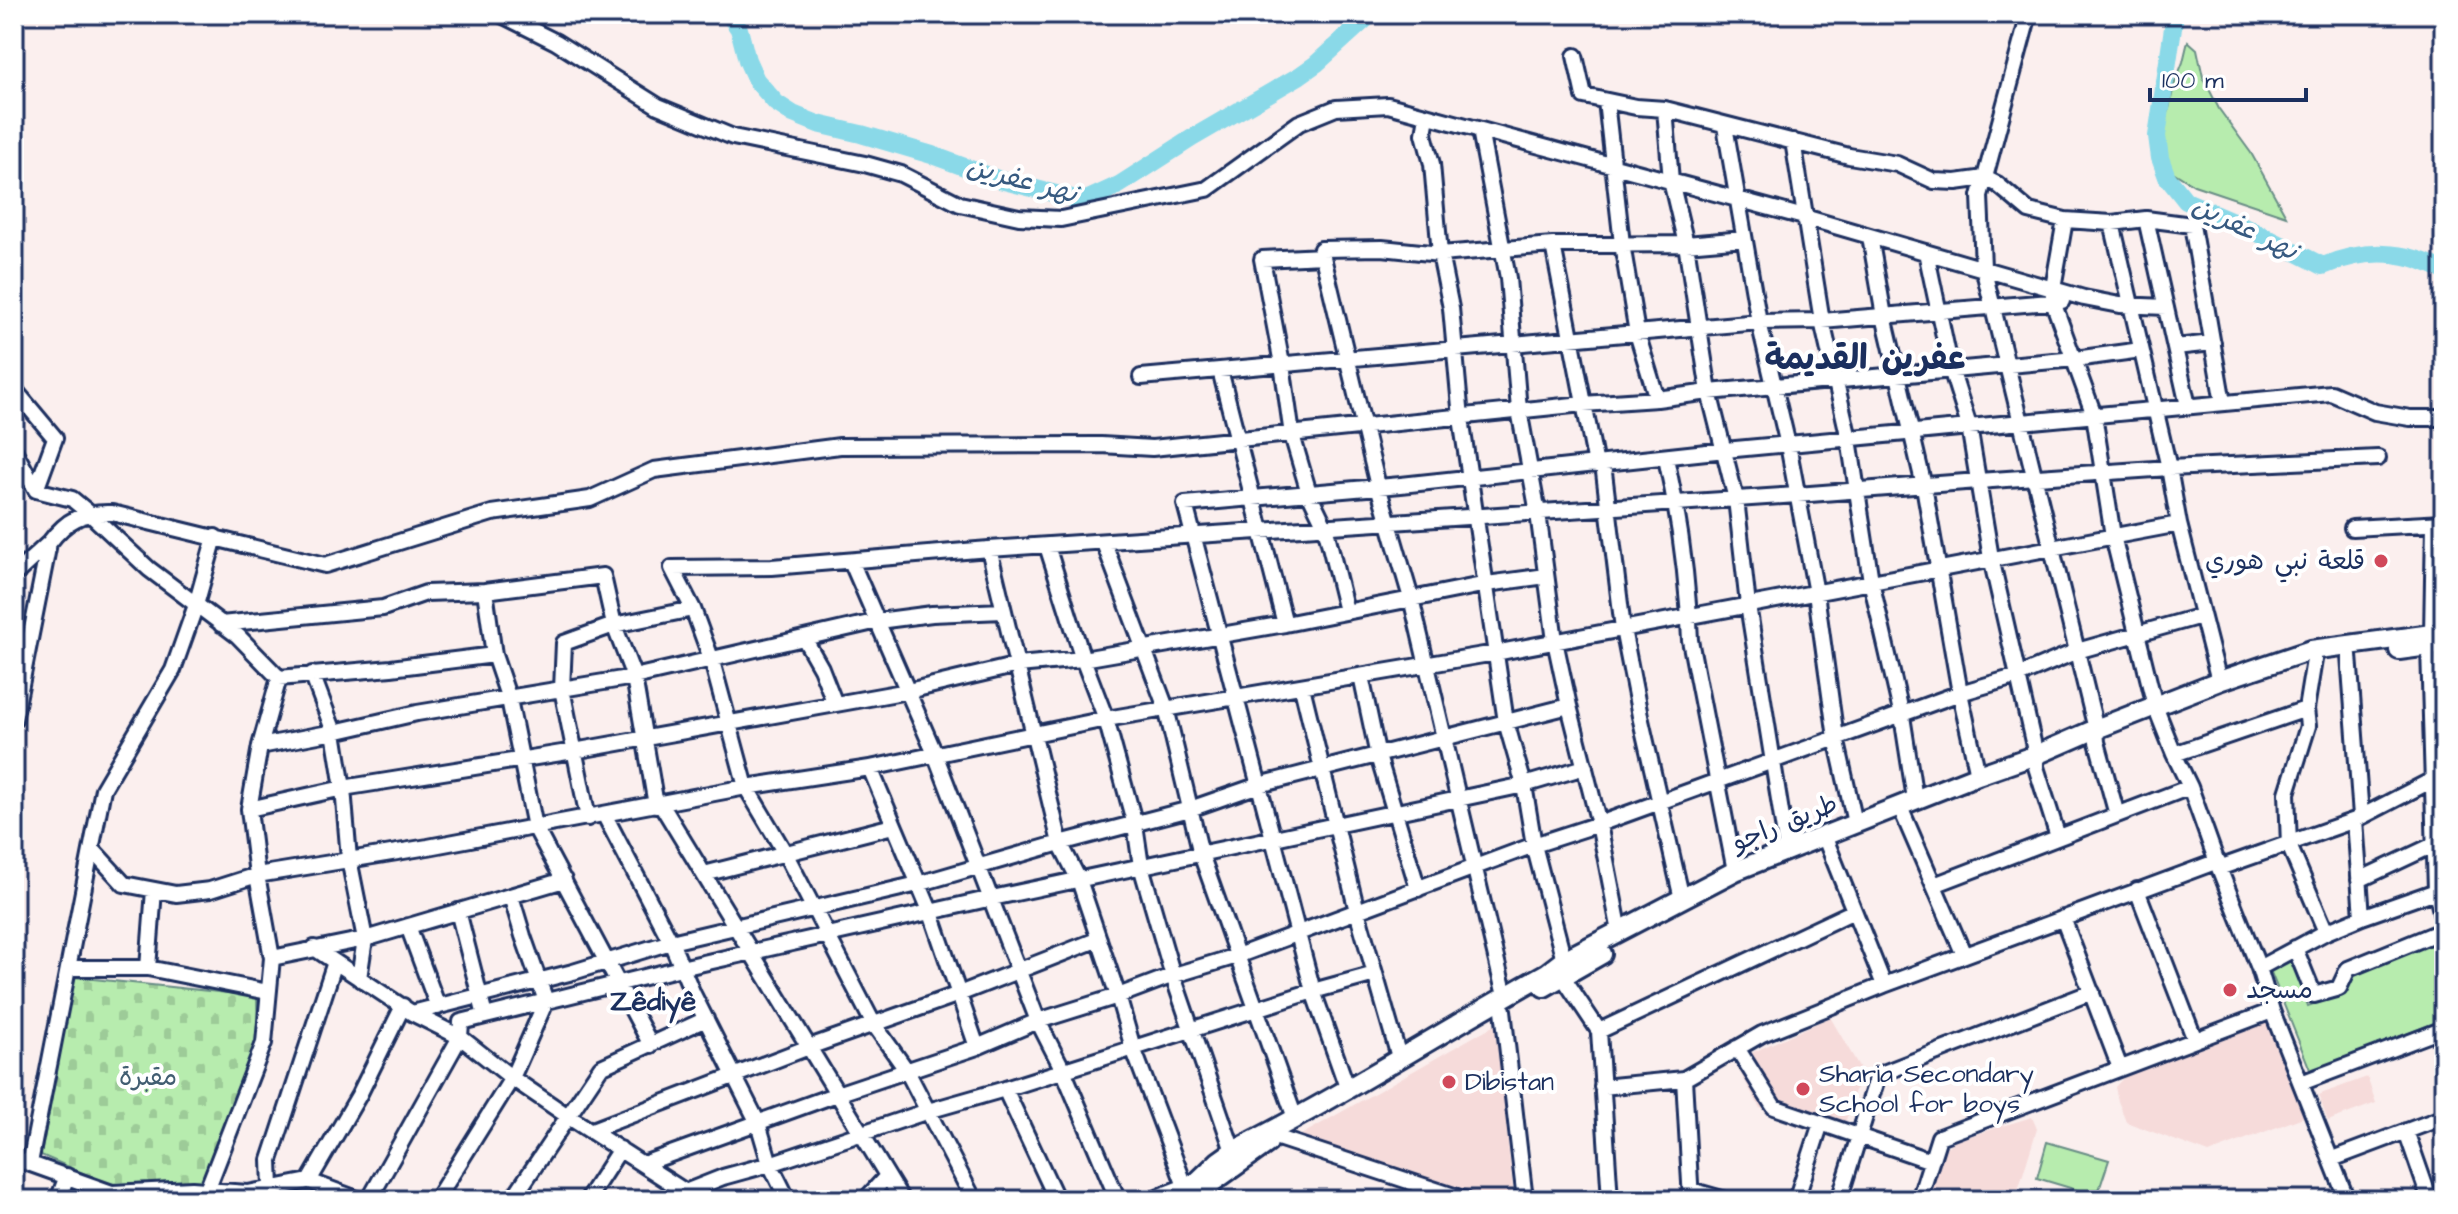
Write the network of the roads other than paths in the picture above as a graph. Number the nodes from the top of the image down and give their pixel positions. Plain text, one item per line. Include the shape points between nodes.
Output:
1 (500, 14) edge
2 (2029, 14) edge
3 (1575, 56) dead end
4 (1606, 101) junction
5 (1665, 109) junction
6 (1427, 116) junction
7 (1725, 126) junction
8 (1480, 130) junction
9 (1793, 141) junction
10 (1612, 165) junction
11 (1985, 178) junction
12 (1671, 181) junction
13 (1736, 198) junction
14 (1804, 217) junction
15 (2146, 219) junction
16 (2065, 220) junction
17 (2112, 223) junction
18 (1870, 237) junction
19 (1744, 239) junction
20 (1622, 244) junction
21 (1686, 244) junction
22 (1553, 245) junction
23 (1502, 248) junction
24 (1926, 252) junction
25 (1440, 254) junction
26 (1323, 256) junction
27 (1983, 267) junction
28 (2053, 295) junction
29 (2131, 305) junction
30 (2166, 307) junction
31 (1994, 308) junction
32 (1938, 312) junction
33 (1884, 316) junction
34 (1822, 321) junction
35 (1759, 322) junction
36 (1698, 327) junction
37 (1637, 333) junction
38 (1571, 339) junction
39 (2213, 343) junction
40 (1514, 344) junction
41 (2175, 347) junction
42 (1453, 349) junction
43 (2141, 350) junction
44 (1348, 358) junction
45 (2075, 359) junction
46 (1282, 364) junction
47 (2008, 365) junction
48 (1951, 369) junction
49 (1220, 370) junction
50 (1897, 374) junction
51 (1141, 377) dead end
52 (1835, 380) junction
53 (1774, 386) junction
54 (14, 389) edge
55 (1709, 392) junction
56 (1657, 399) junction
57 (2223, 403) junction
58 (1583, 404) junction
59 (2188, 406) junction
60 (2155, 409) junction
61 (1519, 410) junction
62 (2094, 415) junction
63 (1461, 418) junction
64 (2444, 418) edge
65 (2021, 422) junction
66 (1969, 426) junction
67 (1366, 427) junction
68 (1913, 433) junction
69 (1292, 435) junction
70 (1238, 439) junction
71 (1849, 439) junction
72 (1788, 445) junction
73 (14, 450) edge
74 (1725, 450) junction
75 (1666, 458) junction
76 (2378, 458) dead end
77 (1599, 464) junction
78 (2169, 468) junction
79 (1531, 471) junction
80 (2103, 473) junction
81 (1470, 478) junction
82 (2035, 478) junction
83 (1978, 481) junction
84 (1378, 486) junction
85 (1924, 486) junction
86 (36, 490) junction
87 (1858, 491) junction
88 (1309, 493) junction
89 (1797, 495) junction
90 (1253, 498) junction
91 (1736, 499) junction
92 (1676, 503) junction
93 (1610, 508) junction
94 (89, 513) junction
95 (1538, 513) junction
96 (1475, 515) junction
97 (1389, 523) junction
98 (2439, 523) edge
99 (2179, 524) junction
100 (1325, 526) junction
101 (2352, 528) dead end
102 (1261, 531) junction
103 (2113, 536) junction
104 (215, 537) junction
105 (1193, 537) junction
106 (49, 543) junction
107 (1104, 543) junction
108 (1047, 546) junction
109 (2052, 547) junction
110 (989, 549) junction
111 (1991, 558) junction
112 (851, 561) junction
113 (1937, 569) junction
114 (14, 575) edge
115 (1546, 576) junction
116 (1871, 581) junction
117 (1487, 584) junction
118 (485, 591) junction
119 (1816, 593) junction
120 (1411, 598) junction
121 (196, 605) junction
122 (1748, 605) junction
123 (693, 609) junction
124 (1003, 611) junction
125 (1346, 611) junction
126 (1689, 615) junction
127 (2201, 616) junction
128 (878, 621) junction
129 (221, 624) junction
130 (1285, 624) junction
131 (614, 625) junction
132 (1623, 629) junction
133 (2138, 633) junction
134 (1219, 635) junction
135 (804, 638) junction
136 (2437, 638) edge
137 (1555, 641) junction
138 (1144, 649) junction
139 (2077, 651) junction
140 (1495, 653) junction
141 (494, 655) junction
142 (2312, 655) junction
143 (2349, 655) junction
144 (1083, 659) junction
145 (712, 661) junction
146 (1425, 664) junction
147 (1018, 665) junction
148 (312, 674) junction
149 (1361, 676) junction
150 (2018, 676) junction
151 (634, 677) junction
152 (279, 678) junction
153 (2219, 681) junction
154 (1302, 687) junction
155 (562, 689) junction
156 (908, 691) junction
157 (1960, 693) junction
158 (1236, 697) junction
159 (509, 699) junction
160 (835, 704) junction
161 (1569, 706) junction
162 (1166, 708) junction
163 (2306, 709) junction
164 (2157, 710) junction
165 (1902, 716) junction
166 (1106, 719) junction
167 (14, 720) edge
168 (729, 722) junction
169 (1506, 722) junction
170 (334, 732) junction
171 (1035, 734) junction
172 (2097, 735) junction
173 (643, 738) junction
174 (1836, 738) junction
175 (1444, 739) junction
176 (260, 746) junction
177 (574, 751) junction
178 (935, 754) junction
179 (2174, 754) junction
180 (1378, 756) junction
181 (522, 758) junction
182 (1772, 761) junction
183 (2036, 761) junction
184 (1585, 767) junction
185 (870, 768) junction
186 (1321, 768) junction
187 (1978, 775) junction
188 (2438, 777) edge
189 (1716, 781) junction
190 (1259, 785) junction
191 (1524, 785) junction
192 (746, 787) junction
193 (2190, 787) junction
194 (343, 788) junction
195 (1456, 799) junction
196 (1660, 802) junction
197 (658, 805) junction
198 (1909, 807) junction
199 (249, 809) junction
200 (1190, 809) junction
201 (1393, 813) junction
202 (604, 814) junction
203 (2117, 815) junction
204 (588, 818) junction
205 (2358, 818) junction
206 (1855, 823) junction
207 (1599, 824) junction
208 (1135, 825) junction
209 (1336, 825) junction
210 (893, 826) junction
211 (535, 827) junction
212 (2058, 837) junction
213 (1273, 838) junction
214 (2439, 842) edge
215 (1060, 843) junction
216 (1827, 843) junction
217 (1534, 845) junction
218 (2289, 845) junction
219 (93, 850) junction
220 (1787, 850) junction
221 (785, 853) junction
222 (1201, 854) junction
223 (349, 859) junction
224 (2218, 865) junction
225 (979, 866) junction
226 (1141, 866) junction
227 (1474, 869) junction
228 (1735, 871) junction
229 (704, 874) junction
230 (257, 875) junction
231 (564, 880) junction
232 (1079, 880) junction
233 (2359, 880) junction
234 (918, 884) junction
235 (1934, 885) junction
236 (1418, 889) junction
237 (154, 890) junction
238 (2137, 890) junction
239 (2436, 891) junction
240 (511, 896) junction
241 (992, 898) junction
242 (1682, 899) junction
243 (814, 908) junction
244 (458, 911) junction
245 (1357, 911) junction
246 (1854, 911) junction
247 (931, 913) junction
248 (2362, 917) junction
249 (2063, 918) junction
250 (408, 926) junction
251 (2444, 927) edge
252 (736, 928) junction
253 (1298, 932) junction
254 (1620, 932) junction
255 (2326, 932) junction
256 (828, 936) junction
257 (365, 939) junction
258 (1099, 939) junction
259 (671, 942) junction
260 (314, 948) junction
261 (2295, 948) junction
262 (751, 952) junction
263 (1964, 955) junction
264 (1237, 956) junction
265 (272, 958) junction
266 (605, 960) junction
267 (335, 962) junction
268 (69, 968) junction
269 (148, 968) junction
270 (681, 968) junction
271 (1564, 968) junction
272 (2259, 968) junction
273 (1020, 969) junction
274 (1375, 974) junction
275 (1173, 976) junction
276 (359, 978) junction
277 (538, 981) junction
278 (619, 984) junction
279 (1884, 985) junction
280 (1313, 991) junction
281 (268, 992) junction
282 (2092, 992) junction
283 (480, 994) junction
284 (959, 994) junction
285 (1118, 996) junction
286 (546, 1001) junction
287 (1504, 1003) junction
288 (438, 1007) junction
289 (408, 1009) junction
290 (1256, 1010) junction
291 (2272, 1011) junction
292 (485, 1016) junction
293 (706, 1019) junction
294 (1038, 1021) junction
295 (873, 1023) junction
296 (2444, 1029) edge
297 (1191, 1030) junction
298 (1599, 1031) junction
299 (460, 1037) junction
300 (2195, 1040) junction
301 (651, 1045) junction
302 (809, 1047) junction
303 (977, 1047) junction
304 (1133, 1048) junction
305 (1737, 1048) junction
306 (1399, 1057) junction
307 (2120, 1068) junction
308 (1063, 1070) junction
309 (907, 1071) junction
310 (735, 1076) junction
311 (512, 1078) junction
312 (1684, 1079) junction
313 (2301, 1083) junction
314 (1602, 1087) junction
315 (1005, 1089) junction
316 (1348, 1090) junction
317 (837, 1094) junction
318 (928, 1111) junction
319 (569, 1117) junction
320 (2444, 1117) edge
321 (1295, 1118) junction
322 (758, 1123) junction
323 (1821, 1123) junction
324 (592, 1130) junction
325 (2406, 1131) junction
326 (863, 1134) junction
327 (1859, 1136) junction
328 (1278, 1138) junction
329 (620, 1149) junction
330 (1233, 1151) junction
331 (14, 1158) edge
332 (2332, 1159) junction
333 (1931, 1161) junction
334 (30, 1163) junction
335 (643, 1164) junction
336 (770, 1164) junction
337 (67, 1176) junction
338 (887, 1176) junction
339 (309, 1181) junction
340 (271, 1188) junction
341 (207, 1190) junction
342 (1193, 1191) edge
343 (325, 1194) edge
344 (1691, 1195) edge
345 (692, 1196) edge
346 (2444, 1198) edge
347 (58, 1200) edge
348 (360, 1200) edge
349 (369, 1200) edge
350 (436, 1200) edge
351 (512, 1200) edge
352 (587, 1200) edge
353 (665, 1200) edge
354 (788, 1200) edge
355 (865, 1200) edge
356 (902, 1200) edge
357 (974, 1200) edge
358 (1057, 1200) edge
359 (1118, 1200) edge
360 (1155, 1200) edge
361 (1466, 1200) edge
362 (1525, 1200) edge
363 (1610, 1200) edge
364 (1726, 1200) edge
365 (1796, 1200) edge
366 (1839, 1200) edge
367 (1919, 1200) edge
368 (2347, 1200) edge
369 (2430, 1200) edge
370 (2437, 1200) edge

1 - 6 street via 658,106 733,137 901,174 960,204 1019,217 1061,219 1207,189 1299,123 1336,108 1388,105
2 - 11 street
3 - 4 street via 1584,96
4 - 5 street
4 - 10 street
5 - 7 street
5 - 12 street
6 - 8 street
6 - 25 street via 1424,134
7 - 9 street
7 - 13 street
8 - 10 street
8 - 23 street
9 - 11 street via 1897,164 1934,181
9 - 14 street
10 - 12 street
10 - 20 street
11 - 16 street via 2029,211
11 - 27 street via 1980,196
12 - 13 street
12 - 21 street
13 - 14 street
13 - 19 street
14 - 18 street
14 - 34 street
15 - 17 street
15 - 30 street
15 - 39 street via 2192,225
16 - 17 street
16 - 28 street
17 - 29 street
18 - 24 street
18 - 33 street
19 - 21 street
19 - 35 street
20 - 21 street
20 - 22 street
20 - 37 street
21 - 36 street
22 - 23 street
22 - 38 street
23 - 25 street
23 - 40 street
24 - 27 street
24 - 32 street
25 - 26 street via 1321,249
25 - 42 street
26 - 44 street
26 - 46 street via 1262,259
27 - 28 street
27 - 31 street
28 - 29 street
28 - 31 street
28 - 45 street
29 - 30 street
29 - 43 street
30 - 41 street
31 - 32 street
31 - 47 street
32 - 33 street
32 - 48 street
33 - 34 street
33 - 50 street
34 - 35 street
34 - 52 street
35 - 36 street
35 - 53 street
36 - 37 street
36 - 55 street
37 - 38 street
37 - 56 street
38 - 40 street
38 - 58 street
39 - 41 street
39 - 57 street
40 - 42 street
40 - 61 street
41 - 59 street
42 - 44 street
42 - 63 street
43 - 45 street
43 - 60 street
44 - 46 street
44 - 67 street
45 - 47 street
45 - 62 street
46 - 49 street
46 - 69 street
47 - 48 street
47 - 65 street
48 - 50 street
48 - 66 street
49 - 51 street
49 - 70 street
50 - 52 street
50 - 68 street
52 - 53 street
52 - 71 street
53 - 55 street
53 - 72 street
54 - 86 street via 55,438
55 - 56 street
55 - 74 street
56 - 58 street
57 - 59 street
57 - 64 street via 2331,393 2375,412
58 - 61 street
58 - 77 street
59 - 60 street
60 - 62 street
60 - 78 street
61 - 63 street
61 - 79 street
62 - 65 street
62 - 80 street
63 - 67 street
63 - 81 street
65 - 66 street
65 - 82 street
66 - 68 street
66 - 83 street
67 - 69 street
67 - 84 street
68 - 71 street
68 - 85 street
69 - 70 street
69 - 88 street
70 - 90 street
70 - 104 street via 1152,448 840,446 654,470 590,499 492,513 325,565
71 - 72 street
71 - 87 street
72 - 74 street
72 - 89 street
73 - 86 street
74 - 75 street
74 - 91 street
75 - 77 street
75 - 92 street
76 - 78 street
77 - 79 street
77 - 93 street
78 - 80 street
78 - 99 street
79 - 81 street
79 - 95 street
80 - 82 street
80 - 103 street
81 - 84 street
81 - 96 street
82 - 83 street
82 - 109 street
83 - 85 street
83 - 111 street
84 - 88 street
84 - 97 street
85 - 87 street
85 - 113 street
86 - 94 street via 72,499
87 - 89 street
87 - 116 street
88 - 90 street
88 - 100 street
89 - 91 street
89 - 119 street
90 - 102 street
90 - 105 street via 1185,504
91 - 92 street
91 - 122 street
92 - 93 street
92 - 126 street
93 - 95 street
93 - 132 street
94 - 104 street via 112,513
94 - 106 street via 62,526
94 - 121 street
95 - 96 street
95 - 115 street
96 - 97 street
96 - 117 street
97 - 100 street
97 - 120 street
98 - 101 street
98 - 136 street
99 - 103 street
99 - 127 street
100 - 102 street
100 - 125 street
102 - 105 street
102 - 130 street
103 - 109 street
103 - 133 street
104 - 121 street
105 - 107 street
105 - 134 street
106 - 114 street
106 - 167 street
107 - 108 street
107 - 138 street
108 - 110 street
108 - 144 street
109 - 111 street
109 - 139 street
110 - 112 street
110 - 124 street
111 - 113 street
111 - 150 street
112 - 123 street via 672,568
112 - 128 street
113 - 116 street
113 - 157 street
115 - 117 street
115 - 137 street
116 - 119 street
116 - 165 street
117 - 120 street
117 - 140 street
118 - 129 street via 426,593 383,608
118 - 131 street via 603,576
118 - 141 street
119 - 122 street
119 - 174 street
120 - 125 street
120 - 146 street
121 - 129 street
121 - 219 street via 173,670 103,789
122 - 126 street
122 - 182 street
123 - 131 street
123 - 145 street
124 - 128 street
124 - 147 street
125 - 130 street
126 - 132 street
126 - 189 street
127 - 133 street
127 - 153 street
128 - 135 street
128 - 156 street
129 - 152 street
130 - 134 street
131 - 151 street
131 - 155 street via 564,643
132 - 137 street
132 - 196 street
133 - 139 street
133 - 164 street
134 - 138 street
134 - 158 street
135 - 145 street
135 - 160 street
136 - 142 main road, طريق راجو
136 - 143 main road, طريق راجو
136 - 188 street
137 - 140 street
137 - 161 street
138 - 144 street
138 - 162 street
139 - 150 street
139 - 172 street
140 - 146 street
140 - 169 street
141 - 148 street
141 - 159 street
142 - 143 main road, طريق راجو
142 - 153 main road, طريق راجو
142 - 163 street
142 - 164 main road, طريق راجو
143 - 205 street
144 - 147 street
144 - 166 street
145 - 151 street
145 - 168 street
146 - 149 street
146 - 175 street
147 - 156 street
147 - 171 street
148 - 152 street
148 - 170 street
149 - 154 street
149 - 180 street
150 - 157 street
150 - 183 street
151 - 155 street
151 - 173 street
152 - 176 street
153 - 164 main road, طريق راجو
154 - 158 street
154 - 186 street
155 - 159 street
155 - 177 street
156 - 160 street
156 - 178 street
157 - 165 street
157 - 187 street
158 - 162 street
158 - 190 street
159 - 170 street
159 - 181 street
160 - 168 street
161 - 169 street
161 - 184 street
162 - 166 street
162 - 200 street
163 - 179 street
163 - 218 street via 2308,726 2287,793
164 - 172 main road, طريق راجو
164 - 179 street
165 - 174 street
165 - 198 street
166 - 171 street
166 - 208 street
168 - 173 street
168 - 192 street
169 - 175 street
169 - 191 street
170 - 176 street
170 - 194 street
171 - 178 street
171 - 215 street
172 - 183 main road, طريق راجو
172 - 203 street
173 - 177 street
173 - 197 street
174 - 182 street
174 - 206 street
175 - 180 street
175 - 195 street
176 - 199 street
177 - 181 street
177 - 204 street
178 - 185 street
178 - 225 street
179 - 193 street
180 - 186 street
180 - 201 street
181 - 194 street
181 - 211 street
182 - 189 street
182 - 220 street
183 - 187 main road, طريق راجو
183 - 198 main road, طريق راجو
183 - 212 street
184 - 191 street
184 - 207 street
185 - 192 street
185 - 210 street
186 - 190 street
186 - 209 street
187 - 198 main road, طريق راجو
188 - 205 street
188 - 214 street
189 - 196 street
189 - 228 street
190 - 200 street
190 - 213 street
191 - 195 street
191 - 217 street
192 - 197 street
192 - 221 street
193 - 203 street
193 - 224 street
194 - 199 street
194 - 223 street
195 - 201 street
195 - 227 street
196 - 207 street
196 - 242 street
197 - 202 street
197 - 229 street
198 - 206 main road, طريق راجو
198 - 216 main road, طريق راجو
198 - 235 street
199 - 230 street
200 - 208 street
200 - 222 street
201 - 209 street
201 - 236 street
202 - 204 street
202 - 259 street
203 - 212 street
204 - 211 street
205 - 218 street
205 - 233 street
206 - 220 main road, طريق راجو
207 - 217 street
207 - 254 street
208 - 215 street
208 - 226 street
209 - 213 street
209 - 245 street
210 - 221 street
210 - 234 street
211 - 223 street
211 - 231 street
212 - 235 street
213 - 222 street
213 - 253 street
214 - 233 street
214 - 239 street
215 - 225 street
215 - 232 street
216 - 246 street
216 - 271 main road, طريق راجو via 1727,884
217 - 227 street
217 - 271 street
218 - 224 street
218 - 255 street
219 - 237 street via 124,884
219 - 268 street
220 - 228 main road, طريق راجو
221 - 229 street
221 - 243 street
222 - 226 street
222 - 264 street
223 - 230 street
223 - 257 street
224 - 238 street
224 - 272 street
225 - 234 street
225 - 241 street
226 - 232 street
226 - 275 street
227 - 236 street
227 - 287 street
228 - 242 main road, طريق راجو
229 - 252 street
230 - 237 street via 210,890
230 - 265 street
231 - 240 street
231 - 266 street
232 - 241 street
232 - 258 street
233 - 248 street
234 - 243 street
234 - 247 street
235 - 263 street
236 - 245 street
237 - 269 street
238 - 249 street
238 - 300 street
239 - 248 street
239 - 251 street
240 - 244 street
240 - 277 street
241 - 247 street
241 - 273 street
242 - 254 main road, طريق راجو
243 - 252 street
243 - 256 street
244 - 250 street
244 - 283 street
245 - 253 street
245 - 274 street
246 - 279 street
246 - 298 street
247 - 256 street
247 - 284 street
248 - 255 street
249 - 263 street
249 - 282 street
250 - 257 street
250 - 288 street
251 - 261 street via 2348,969 2339,988 2314,995
252 - 259 street
252 - 262 street
253 - 264 street
253 - 280 street
254 - 271 main road, طريق راجو
255 - 261 street
256 - 262 street
256 - 295 street
257 - 260 street
257 - 276 street
258 - 273 street
258 - 285 street
259 - 266 street
259 - 270 street
260 - 265 street
260 - 267 street
261 - 272 street
262 - 270 street
262 - 302 street
263 - 279 street
264 - 275 street
264 - 290 street
265 - 281 street
266 - 277 street
266 - 278 street
267 - 276 street
267 - 340 street via 270,1160
268 - 269 street
268 - 334 street
269 - 281 street
270 - 278 street
270 - 293 street
271 - 287 main road, طريق راجو via 1547,973
271 - 298 street
272 - 291 street
273 - 284 street
273 - 294 street
274 - 280 street
274 - 306 street
275 - 285 street
275 - 297 street
276 - 289 street
277 - 283 street
277 - 286 street
278 - 286 street
278 - 301 street
279 - 305 street
280 - 290 street
280 - 316 street
281 - 341 street via 264,1043
282 - 307 street
282 - 327 street via 1878,1075
283 - 288 street
283 - 292 street
284 - 295 street
284 - 303 street
285 - 294 street
285 - 304 street
286 - 292 street
286 - 311 street
287 - 306 main road, طريق راجو
287 - 328 main road, طريق راجو
287 - 362 street
288 - 289 street
289 - 299 street
289 - 339 street
290 - 297 street
290 - 321 street
291 - 300 street
291 - 313 street
292 - 299 street via 461,1022
293 - 301 street
293 - 310 street
294 - 303 street
294 - 308 street
295 - 302 street
295 - 309 street
296 - 313 street
297 - 304 street
297 - 330 street
298 - 314 street
299 - 311 street
299 - 349 street
300 - 307 street
301 - 319 street via 601,1067
302 - 310 street
302 - 317 street
303 - 309 street
304 - 308 street
304 - 342 street
305 - 312 street
305 - 323 street via 1774,1107
306 - 316 main road, طريق راجو
307 - 333 street via 1939,1137
308 - 315 street
308 - 359 street
309 - 317 street
309 - 318 street
310 - 322 street
310 - 324 street
311 - 319 street
311 - 350 street
312 - 314 street
312 - 344 street
313 - 332 street
314 - 363 street
315 - 318 street
315 - 358 street
316 - 321 main road, طريق راجو
317 - 322 street
317 - 326 street
318 - 326 street
318 - 357 street
319 - 324 street
319 - 351 street
320 - 325 street
321 - 330 main road, طريق راجو
322 - 335 street
322 - 336 street
323 - 327 street
323 - 365 street
324 - 329 street
325 - 332 street
325 - 369 street
326 - 336 street
326 - 338 street
327 - 333 street
327 - 366 street
328 - 342 main road, طريق راجو
328 - 361 street
329 - 335 street
329 - 352 street
330 - 342 main road, طريق راجو
331 - 334 street
332 - 368 street
333 - 367 street
334 - 337 street
335 - 345 street
336 - 345 street via 723,1177
336 - 354 street
337 - 341 street via 112,1193
337 - 347 street
338 - 355 street
338 - 356 street
339 - 340 street
339 - 343 street
340 - 341 street via 248,1193
342 - 360 main road, طريق راجو
343 - 348 street
344 - 364 street
345 - 353 street
346 - 370 street

